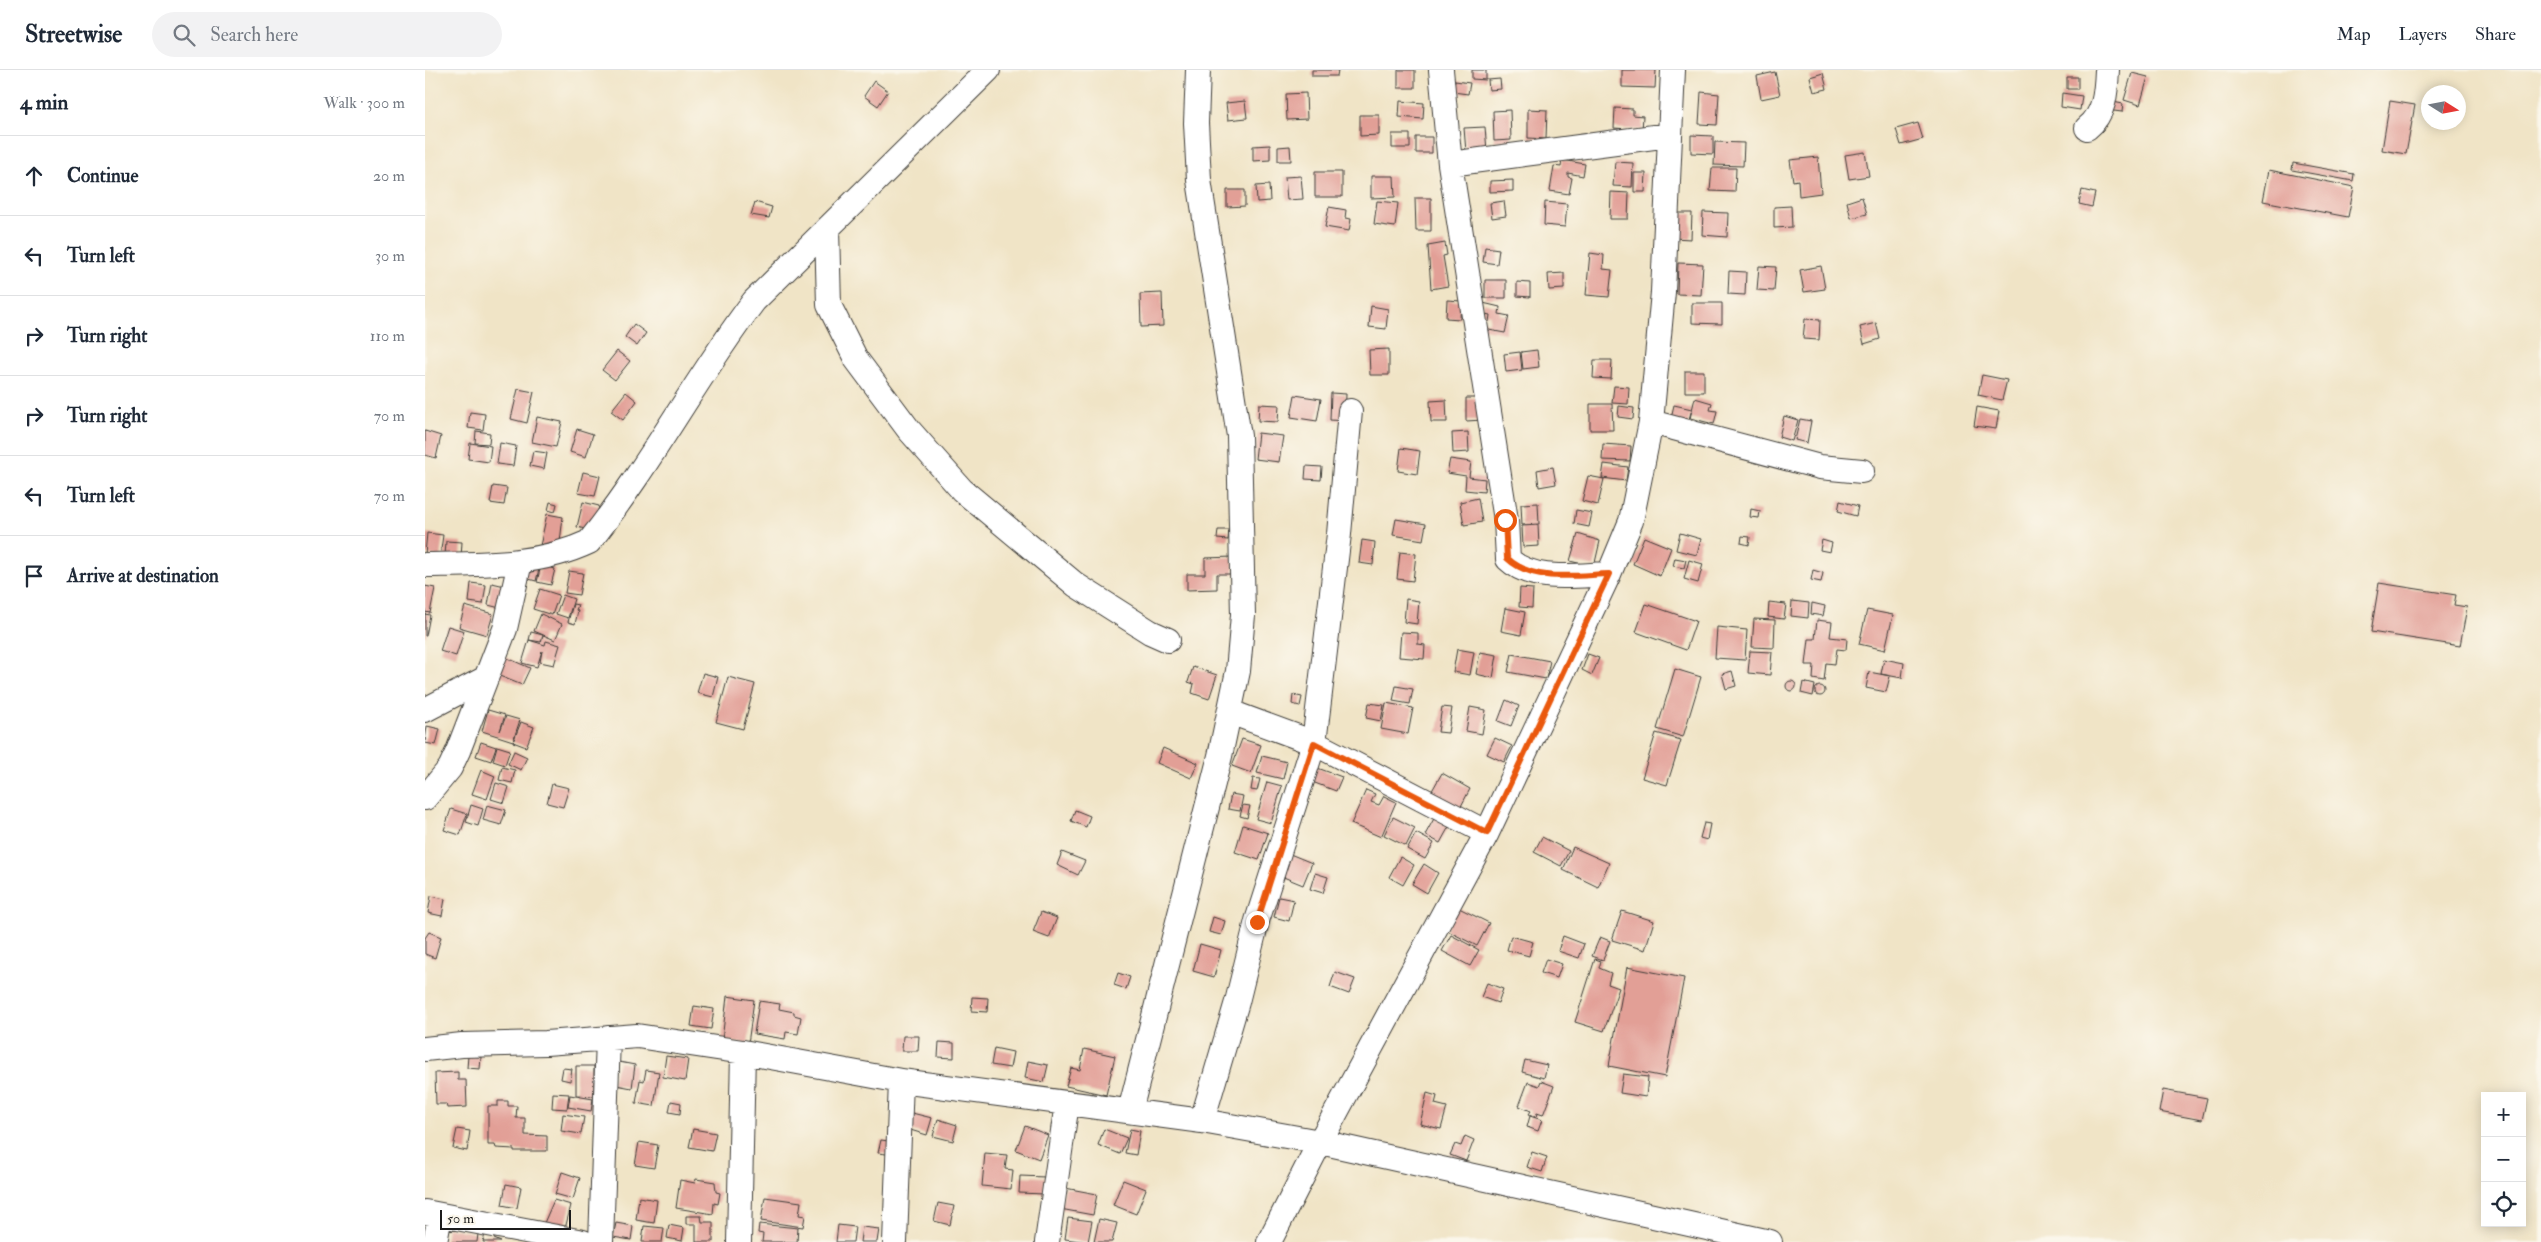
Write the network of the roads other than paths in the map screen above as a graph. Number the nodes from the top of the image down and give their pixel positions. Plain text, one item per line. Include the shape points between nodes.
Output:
1 (988, 70) edge
2 (1198, 70) edge
3 (1441, 70) edge
4 (1673, 70) edge
5 (2107, 70) edge
6 (2087, 128) dead end
7 (1669, 135) junction
8 (1450, 164) junction
9 (827, 229) junction
10 (1350, 411) dead end
11 (1651, 422) junction
12 (1862, 471) dead end
13 (520, 562) junction
14 (425, 566) edge
15 (1609, 574) junction
16 (1169, 640) dead end
17 (484, 679) junction
18 (425, 710) edge
19 (1230, 712) junction
20 (1314, 743) junction
21 (425, 798) edge
22 (1487, 833) junction
23 (608, 1038) junction
24 (425, 1049) edge
25 (743, 1052) junction
26 (901, 1081) junction
27 (1067, 1103) junction
28 (1130, 1111) junction
29 (1202, 1121) junction
30 (1320, 1142) junction
31 (433, 1214) edge
32 (435, 1242) edge
33 (583, 1242) edge
34 (601, 1242) edge
35 (739, 1242) edge
36 (895, 1242) edge
37 (1047, 1242) edge
38 (1269, 1242) edge
39 (1770, 1242) edge

1 - 9 street
2 - 19 street via 1199,180 1239,436 1243,615
3 - 8 street
4 - 7 street
5 - 6 street via 2101,113
7 - 8 street
7 - 11 street via 1663,292
8 - 15 street via 1505,520 1507,558 1518,568 1535,573
9 - 13 street via 754,301 589,542
9 - 16 street via 829,305 857,360 909,430 962,490 1076,585 1150,632
10 - 20 street
11 - 12 street via 1820,467
11 - 15 street via 1631,521
13 - 14 street
13 - 17 street via 505,629
15 - 22 street
17 - 18 street
17 - 21 street via 450,768
19 - 20 street
19 - 28 street
20 - 22 street
20 - 29 street via 1257,922
22 - 30 street
23 - 24 street
23 - 25 street via 637,1036
23 - 34 street
25 - 26 street
25 - 35 street
26 - 27 street
26 - 36 street
27 - 28 street
27 - 37 street
28 - 29 street
29 - 30 street
30 - 38 street
30 - 39 street
31 - 32 street
31 - 33 street

